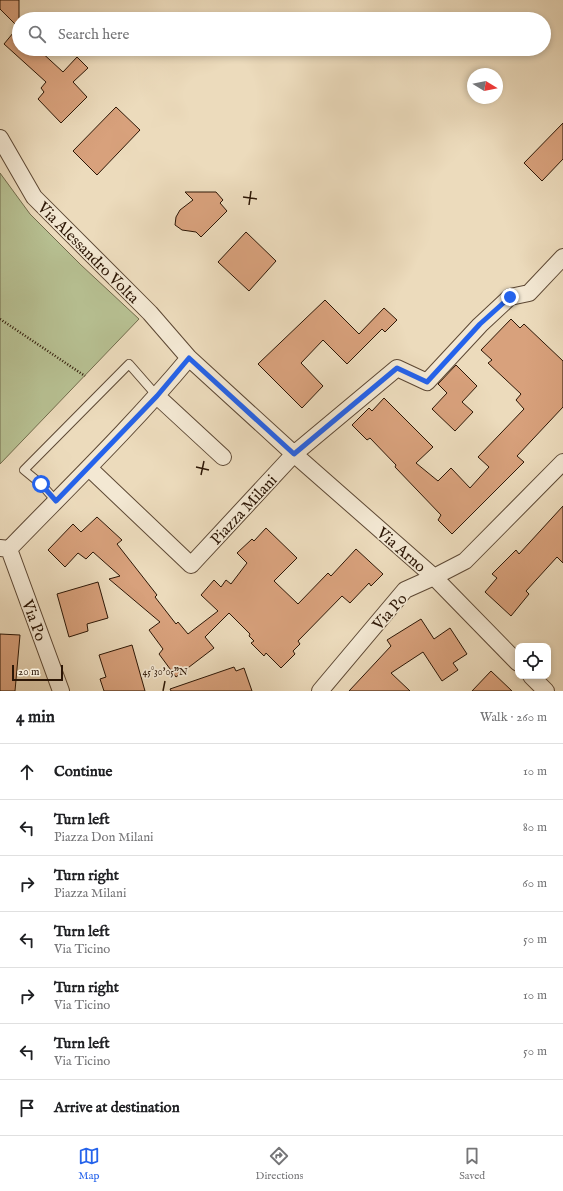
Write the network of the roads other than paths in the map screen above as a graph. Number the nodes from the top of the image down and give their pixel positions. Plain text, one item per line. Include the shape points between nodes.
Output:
1 (0, 138) edge
2 (563, 257) edge
3 (189, 358) junction
4 (157, 396) junction
5 (294, 454) junction
6 (223, 457) dead end
7 (563, 462) edge
8 (90, 468) junction
9 (56, 501) junction
10 (4, 549) edge
11 (434, 577) junction
12 (515, 659) edge
13 (534, 679) edge
14 (61, 691) edge
15 (320, 691) edge
16 (546, 691) edge

1 - 3 street, Via Alessandro Volta via 34,197 150,313
2 - 5 street via 529,293 510,297 480,324 427,382 397,368
3 - 4 street
3 - 5 street
4 - 6 street
4 - 8 street
4 - 9 lane via 129,364 24,470
5 - 8 street, Piazza Milani via 191,565
5 - 11 street, Via Arno
7 - 11 street, Via Arno via 465,561
8 - 9 street
9 - 10 street
10 - 14 street, Via Po
11 - 12 street
11 - 15 street, Via Po via 405,590
13 - 16 street

